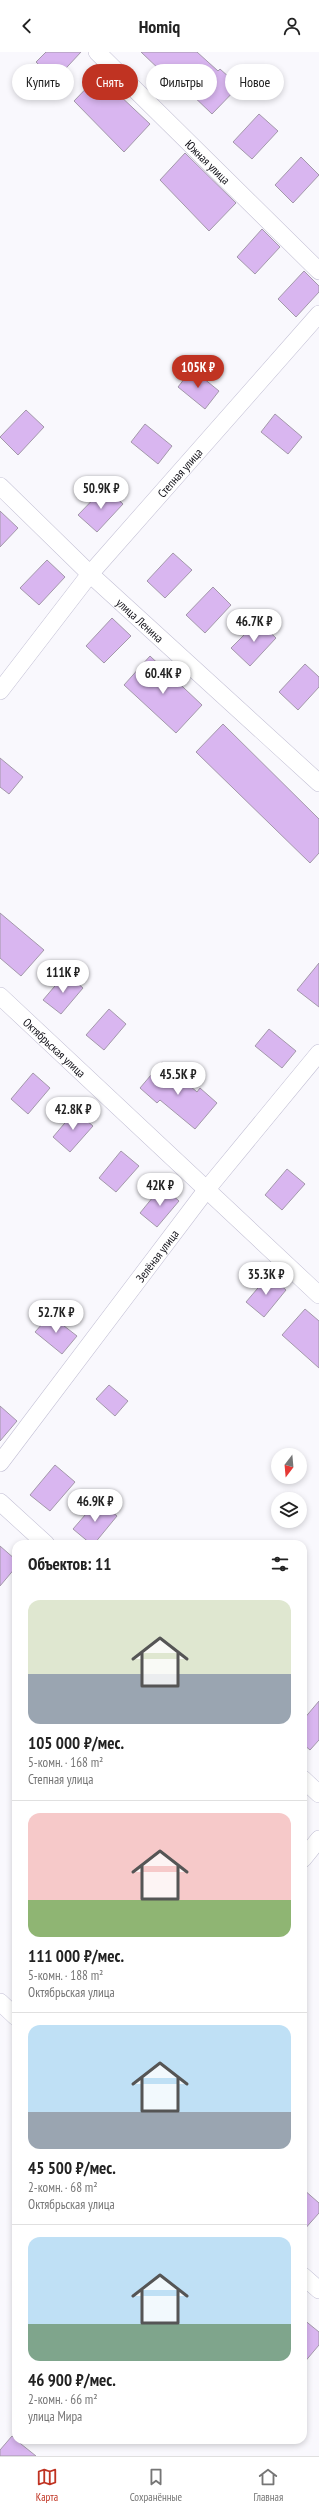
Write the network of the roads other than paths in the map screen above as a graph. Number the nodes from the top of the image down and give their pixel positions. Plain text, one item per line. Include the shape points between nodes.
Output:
1 (97, 52) edge
2 (319, 271) edge
3 (319, 314) edge
4 (0, 486) edge
5 (90, 574) junction
6 (0, 690) edge
7 (319, 783) edge
8 (0, 996) edge
9 (319, 1053) edge
10 (207, 1188) junction
11 (319, 1295) edge
12 (0, 1463) edge
13 (0, 1502) edge
14 (42, 1540) edge
15 (307, 1783) edge
16 (319, 1794) edge
17 (319, 1838) edge
18 (307, 1854) edge
19 (0, 2002) edge
20 (12, 2013) edge
21 (307, 2280) edge
22 (319, 2290) edge

1 - 2 street, Южная улица
3 - 5 street, Степная улица
4 - 5 street, улица Ленина
5 - 6 street, Степная улица
5 - 7 street, улица Ленина
8 - 10 street, Октябрьская улица
9 - 10 street, Зелёная улица
10 - 11 street, Октябрьская улица
10 - 12 street, Зелёная улица
13 - 14 street
15 - 16 street
17 - 18 street
19 - 20 street
21 - 22 street

